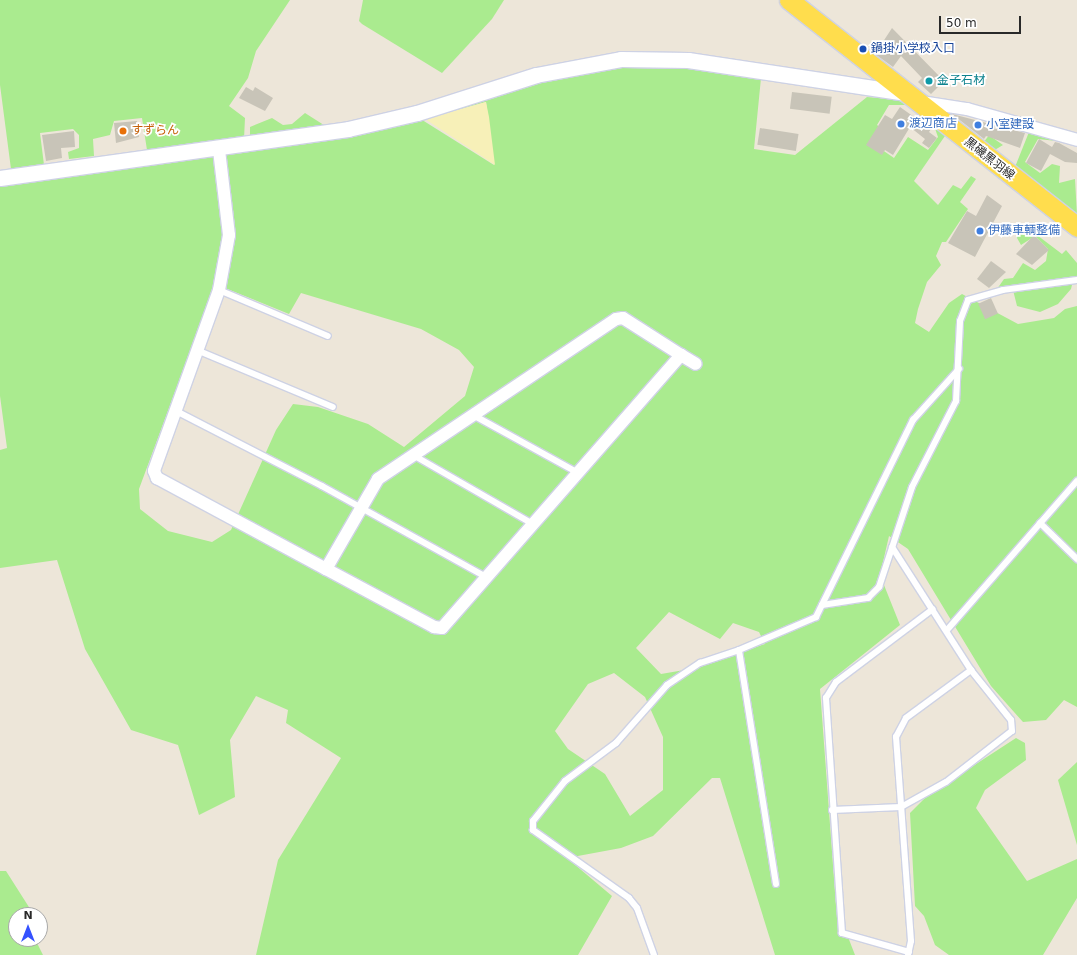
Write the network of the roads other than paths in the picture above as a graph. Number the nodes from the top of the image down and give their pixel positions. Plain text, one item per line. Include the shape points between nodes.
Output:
1 (789, 0) edge
2 (910, 97) junction
3 (1077, 140) edge
4 (219, 150) junction
5 (0, 178) edge
6 (1077, 227) edge
7 (1077, 280) edge
8 (219, 290) junction
9 (328, 336) dead end
10 (199, 351) junction
11 (681, 355) junction
12 (696, 364) dead end
13 (959, 369) junction
14 (333, 407) dead end
15 (178, 412) junction
16 (473, 415) junction
17 (413, 455) junction
18 (578, 473) junction
19 (1077, 481) edge
20 (361, 508) junction
21 (1040, 523) junction
22 (533, 524) junction
23 (892, 547) junction
24 (1077, 559) edge
25 (326, 570) junction
26 (486, 577) junction
27 (822, 605) junction
28 (933, 609) junction
29 (947, 630) junction
30 (739, 650) junction
31 (972, 670) junction
32 (901, 807) junction
33 (832, 810) junction
34 (776, 884) dead end
35 (908, 953) edge
36 (654, 955) edge

1 - 2 main road, 黒磯黒羽線
2 - 3 street via 967,109
2 - 4 street via 688,60 621,59 536,75 388,120
2 - 6 main road, 黒磯黒羽線
4 - 5 street
4 - 8 street via 229,235
7 - 13 lane via 1003,290 968,300 960,321
8 - 9 lane
8 - 10 street
10 - 14 lane
10 - 15 street
11 - 12 street
11 - 16 street via 622,318 616,319
11 - 18 street
13 - 23 lane via 956,401 912,487
13 - 27 lane via 917,414
15 - 20 lane
15 - 25 street via 154,471 157,478
16 - 17 street
16 - 18 lane
17 - 20 street via 378,479
17 - 22 lane
18 - 22 street
19 - 21 lane
20 - 25 street
20 - 26 lane
21 - 24 lane
21 - 29 lane
22 - 26 street
23 - 27 lane via 874,594
23 - 28 lane
25 - 26 street via 442,628
27 - 30 lane via 812,621
28 - 29 lane
28 - 33 lane via 830,689 826,698
29 - 31 lane
30 - 34 lane
30 - 36 lane via 700,664 667,685 616,743 565,781 533,821 533,830 629,898 637,908
31 - 32 lane via 898,726 896,737
31 - 32 lane via 1011,720 1012,731 946,782
32 - 33 lane
32 - 35 lane
33 - 35 lane via 842,933

